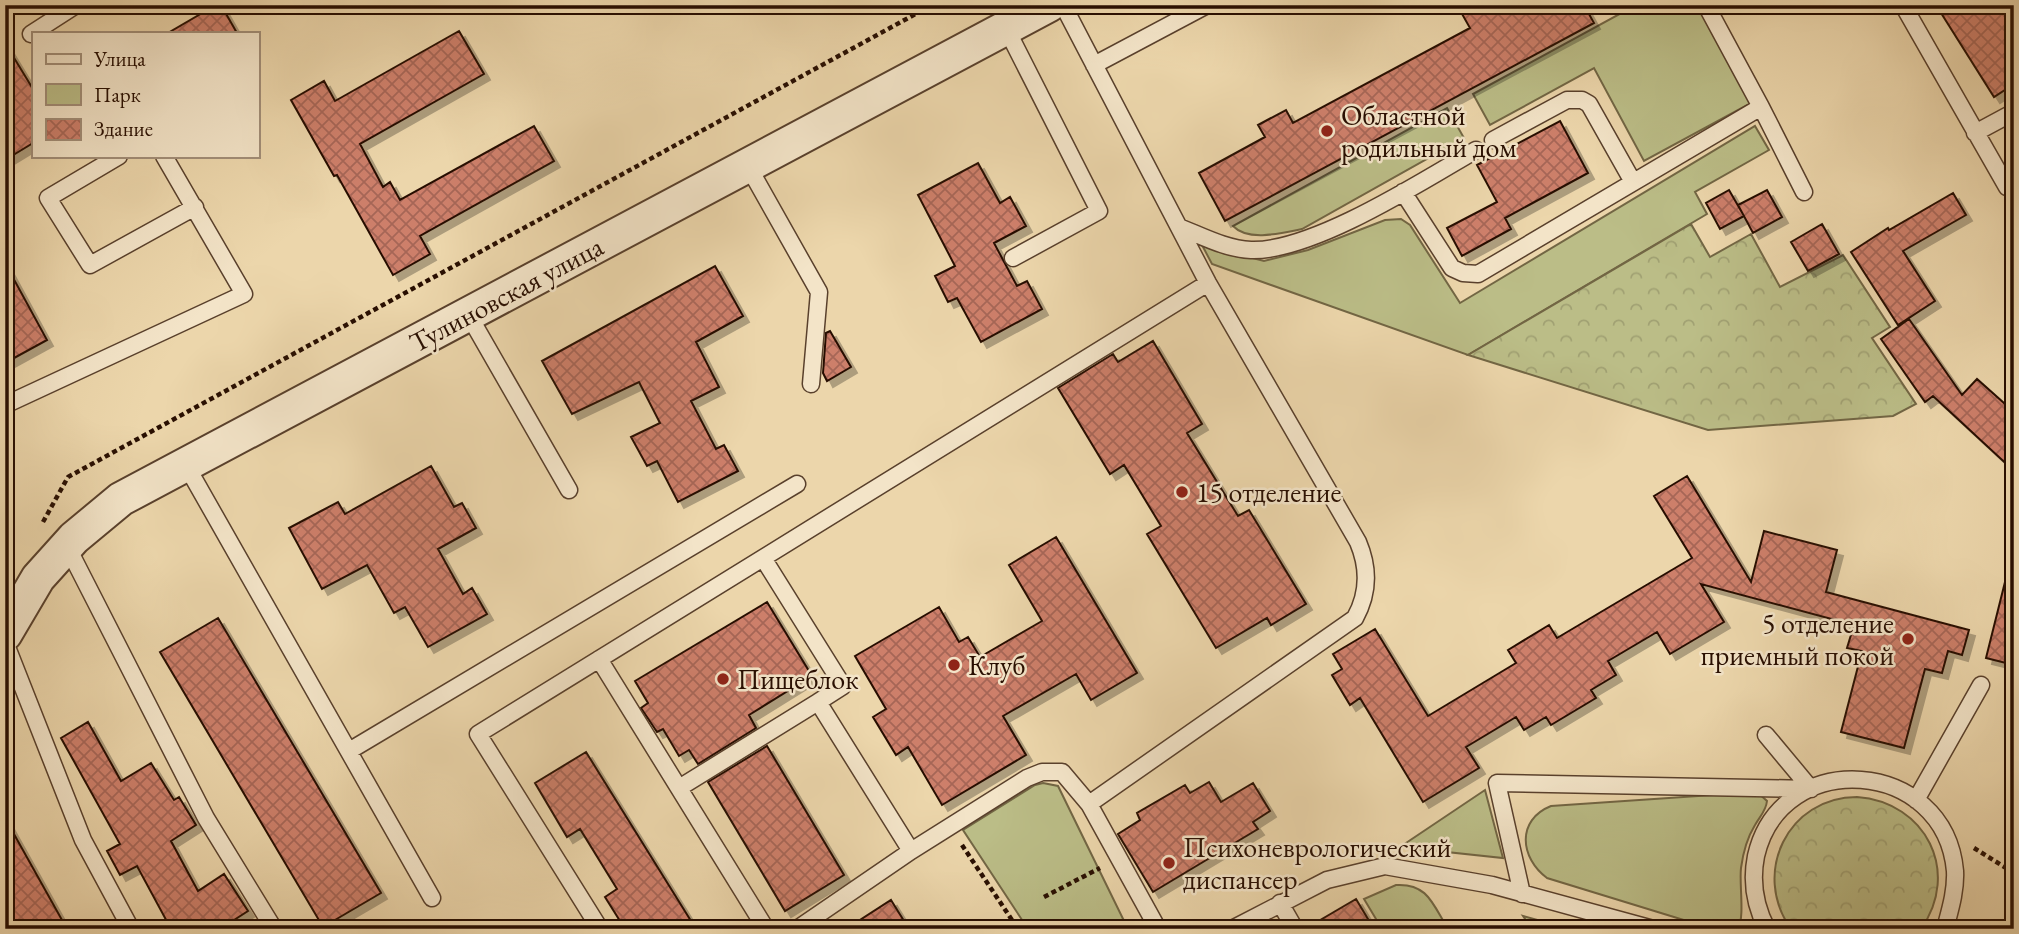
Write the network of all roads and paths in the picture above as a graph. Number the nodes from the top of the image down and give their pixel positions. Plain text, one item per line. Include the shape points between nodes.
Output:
1 (76, 5) edge
2 (932, 5) edge
3 (1049, 5) edge
4 (1063, 5) edge
5 (1207, 5) edge
6 (1706, 5) edge
7 (1903, 5) edge
8 (1006, 28) junction
9 (34, 32) edge
10 (1094, 65) junction
11 (1760, 107) junction
12 (2014, 112) edge
13 (1975, 133) junction
14 (1493, 140) dead end
15 (1476, 150) dead end
16 (116, 158) edge
17 (165, 158) edge
18 (748, 166) junction
19 (1633, 182) junction
20 (2014, 187) edge
21 (1403, 192) junction
22 (1804, 192) dead end
23 (195, 207) junction
24 (1179, 227) junction
25 (1013, 258) dead end
26 (1208, 283) junction
27 (468, 314) junction
28 (811, 384) dead end
29 (5, 405) edge
30 (186, 465) junction
31 (797, 484) dead end
32 (569, 490) dead end
33 (41, 524) dead end
34 (67, 546) junction
35 (763, 558) junction
36 (5, 634) edge
37 (5, 642) edge
38 (598, 659) junction
39 (1981, 685) dead end
40 (818, 702) junction
41 (1766, 735) dead end
42 (349, 751) junction
43 (678, 788) junction
44 (1811, 789) junction
45 (1916, 800) junction
46 (1089, 804) junction
47 (950, 826) junction
48 (1941, 827) junction
49 (911, 851) junction
50 (1119, 858) junction
51 (2014, 873) edge
52 (1522, 894) junction
53 (1044, 897) dead end
54 (432, 898) dead end
55 (1280, 903) junction
56 (131, 929) edge
57 (274, 929) edge
58 (600, 929) edge
59 (766, 929) edge
60 (797, 929) edge
61 (1018, 929) edge
62 (1158, 929) edge
63 (1232, 929) edge
64 (1296, 929) edge
65 (1653, 929) edge
66 (1767, 929) edge
67 (1945, 929) edge

1 - 9 lane
2 - 33 path via 68,477
3 - 8 street, Тулиновская улица
4 - 10 lane
5 - 10 lane
6 - 11 lane
7 - 13 lane
8 - 18 street, Тулиновская улица
8 - 25 lane via 1099,211
10 - 24 lane
11 - 19 lane
11 - 22 lane
12 - 13 lane
13 - 20 lane via 2007,187
14 - 19 lane via 1567,100 1582,100 1589,104
15 - 21 lane
16 - 23 lane via 48,198 90,265
17 - 23 lane
18 - 27 street, Тулиновская улица
18 - 28 lane via 819,292
19 - 21 lane via 1478,274 1452,268
21 - 24 lane via 1337,225 1273,249 1221,244
23 - 29 lane via 244,294
24 - 26 lane
26 - 35 lane
26 - 46 lane via 1358,542 1367,570 1364,595 1354,618
27 - 30 street, Тулиновская улица
27 - 32 lane
30 - 34 street, Тулиновская улица via 121,499
30 - 42 lane
31 - 42 lane
34 - 36 street, Тулиновская улица via 38,578
34 - 57 lane via 206,818
35 - 38 lane
35 - 40 lane via 843,686
37 - 56 lane via 83,840
38 - 43 lane
38 - 58 lane via 478,734
39 - 45 lane
40 - 43 lane
40 - 49 lane
41 - 44 lane
42 - 54 lane
43 - 59 lane
44 - 45 lane via 1837,780 1865,779 1892,786
44 - 52 lane via 1497,783
44 - 66 lane via 1787,804 1758,850 1755,896
45 - 48 lane
46 - 47 lane via 1062,772 1041,772
46 - 50 lane
47 - 49 lane
47 - 61 path
48 - 51 path
48 - 67 lane via 1955,871
49 - 60 lane
50 - 53 path
50 - 62 lane
52 - 55 lane via 1385,866 1327,880
52 - 65 lane
55 - 63 lane
55 - 64 lane

